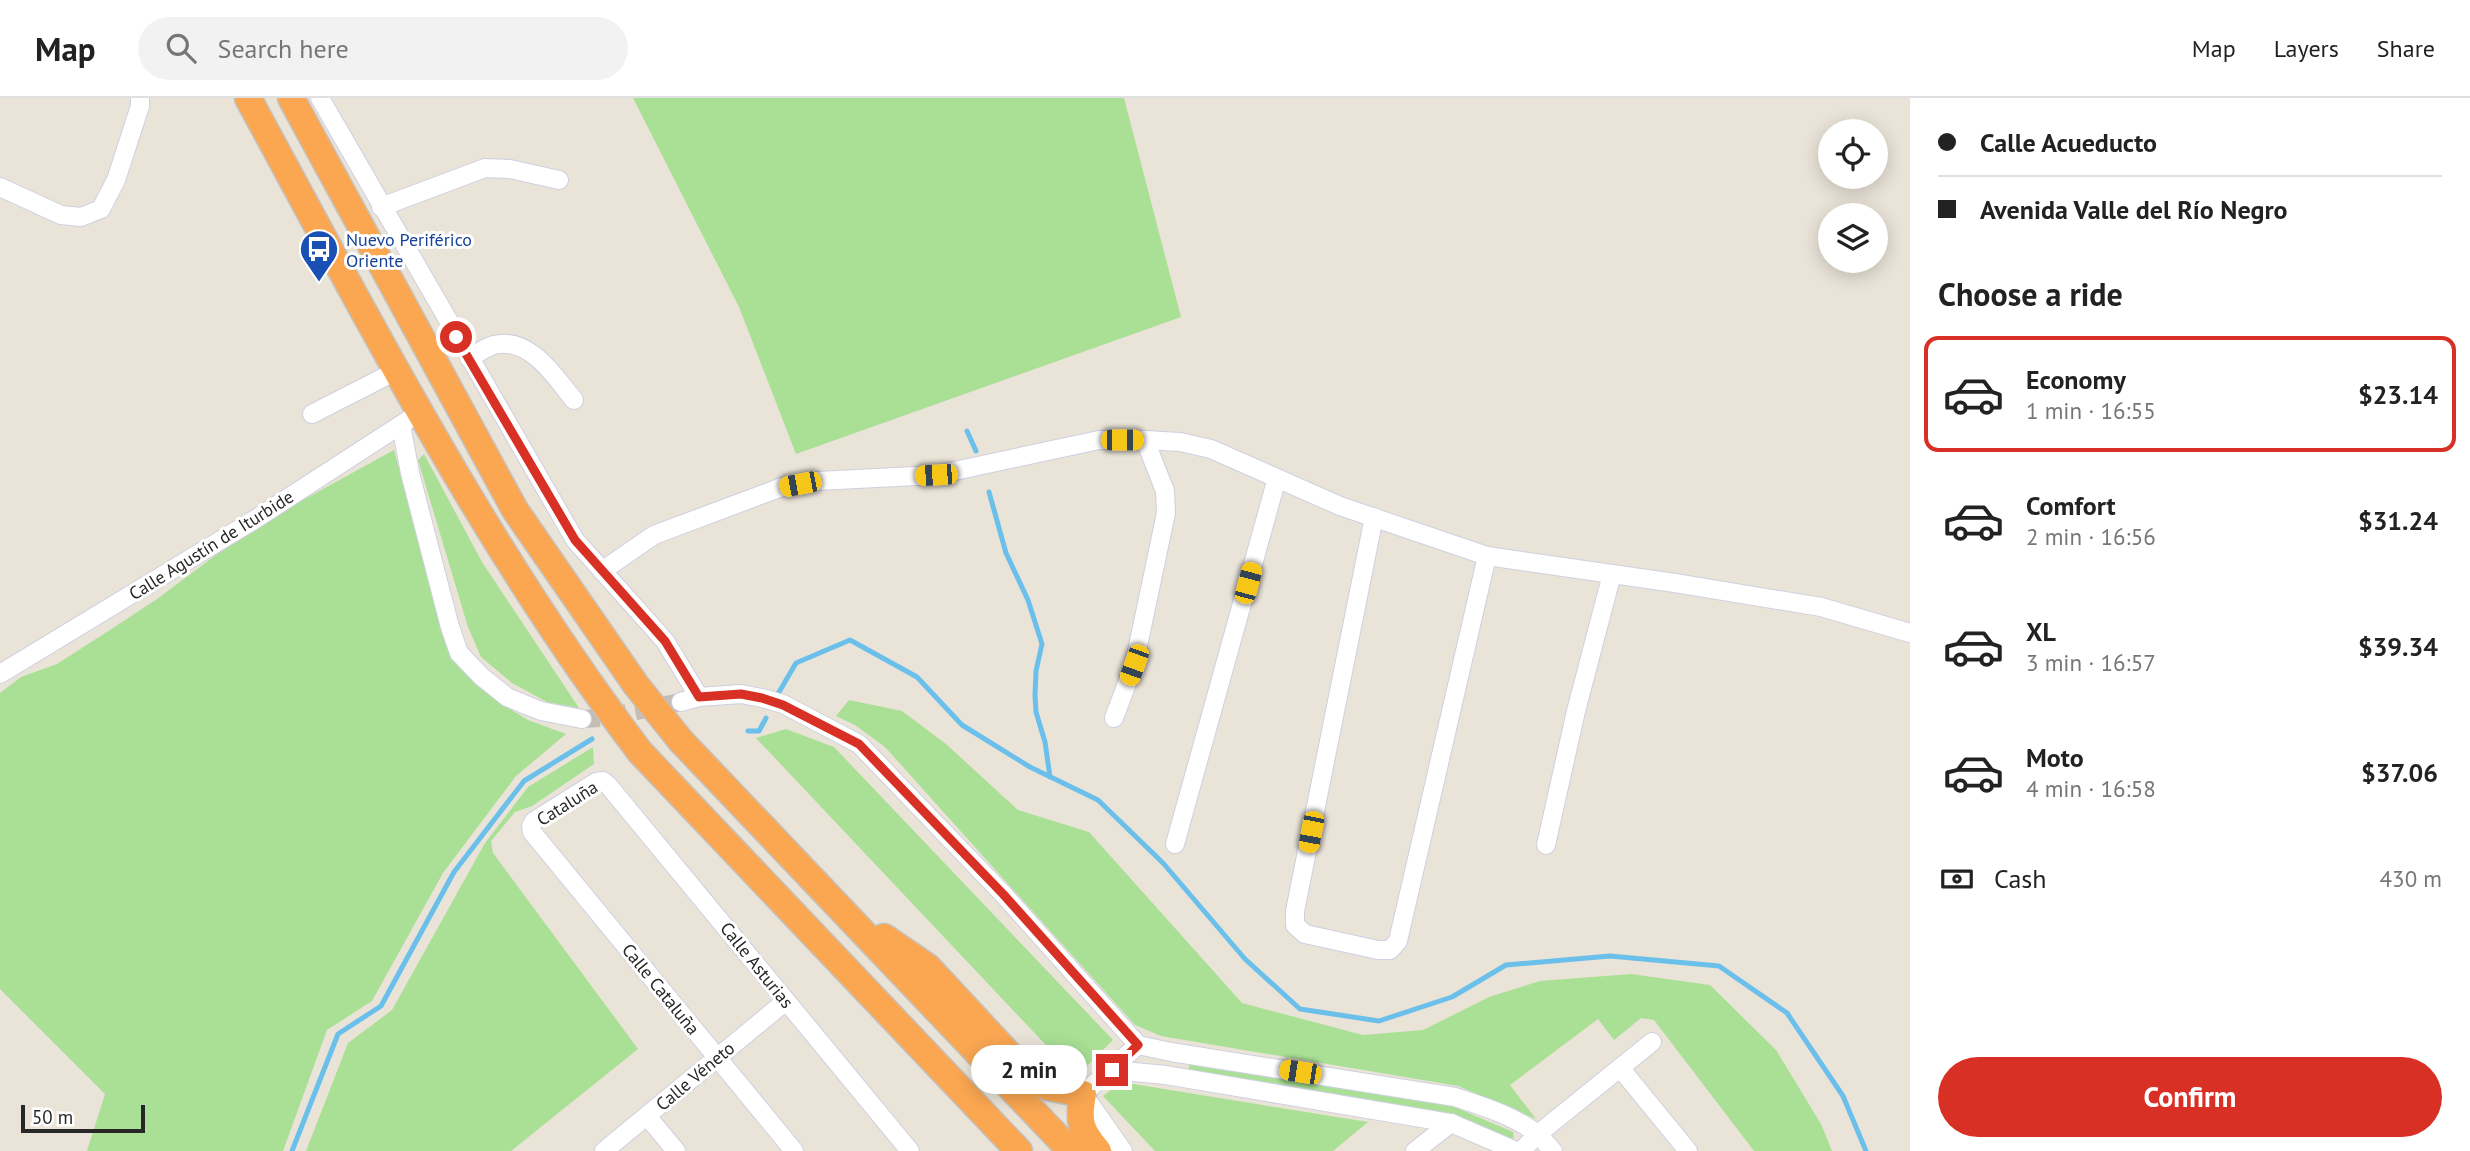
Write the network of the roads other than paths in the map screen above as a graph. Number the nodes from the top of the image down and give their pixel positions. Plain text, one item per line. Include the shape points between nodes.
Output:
1 (140, 98) edge
2 (247, 98) edge
3 (291, 98) edge
4 (320, 98) edge
5 (559, 180) dead end
6 (0, 187) edge
7 (381, 207) junction
8 (469, 358) junction
9 (396, 371) junction
10 (574, 400) dead end
11 (312, 414) dead end
12 (410, 419) junction
13 (1145, 440) junction
14 (1277, 478) junction
15 (1374, 517) junction
16 (1487, 556) junction
17 (602, 571) junction
18 (1612, 574) junction
19 (1910, 633) edge
20 (0, 674) edge
21 (699, 697) junction
22 (681, 702) tunnel mouth
23 (1114, 718) dead end
24 (582, 719) tunnel mouth
25 (603, 781) joint
26 (531, 826) joint
27 (1175, 844) dead end
28 (1546, 845) dead end
29 (843, 910) junction
30 (786, 1001) junction
31 (1652, 1042) dead end
32 (1138, 1045) junction
33 (1171, 1052) junction
34 (717, 1057) junction
35 (1621, 1069) junction
36 (1112, 1070) junction
37 (1166, 1075) junction
38 (1083, 1094) junction
39 (647, 1115) junction
40 (1451, 1123) junction
41 (1538, 1135) junction
42 (604, 1151) edge
43 (676, 1151) edge
44 (794, 1151) edge
45 (910, 1151) edge
46 (1019, 1151) edge
47 (1071, 1151) edge
48 (1098, 1151) edge
49 (1123, 1151) edge
50 (1415, 1151) edge
51 (1519, 1151) edge
52 (1553, 1151) edge
53 (1688, 1151) edge

1 - 6 street via 116,180 101,209 81,217 61,215
2 - 9 highway
3 - 29 highway via 515,509 636,685 681,741
4 - 7 street
5 - 7 street via 485,168
7 - 8 street
8 - 10 street via 495,345 524,349 537,356
8 - 17 street via 575,540
9 - 11 street
9 - 12 highway
12 - 20 street, Calle Agustín de Iturbide
12 - 24 street via 410,473 459,653 507,697 541,711
12 - 46 highway via 640,752
13 - 14 street via 1211,449
13 - 17 street via 1099,440 936,475 782,487 654,535
13 - 23 street via 1164,491 1166,513 1134,665
14 - 15 street
14 - 27 street
15 - 16 street
15 - 16 street via 1295,911 1295,925 1305,934 1378,950 1390,950 1398,942
16 - 18 street
17 - 21 street via 665,641
18 - 19 street via 1821,607
18 - 28 street
21 - 22 street
21 - 32 street via 741,694 762,698 859,744 1003,894
25 - 26 street, Cataluña
25 - 30 street, Calle Asturias
26 - 34 street, Calle Cataluña
29 - 38 highway via 928,967 1031,1078 1047,1087
29 - 47 highway
30 - 34 street, Calle Véneto
30 - 45 street, Calle Asturias
31 - 35 street
32 - 33 street
32 - 36 street
33 - 37 street via 1174,1069
33 - 41 street via 1455,1097
34 - 39 street, Calle Véneto
34 - 44 street, Calle Cataluña
35 - 41 street
35 - 53 street
36 - 37 street
36 - 38 street
37 - 40 street
38 - 48 highway via 1080,1125
38 - 49 street
39 - 42 street, Calle Véneto
39 - 43 street
40 - 50 street
40 - 51 street
41 - 51 street
41 - 52 street

